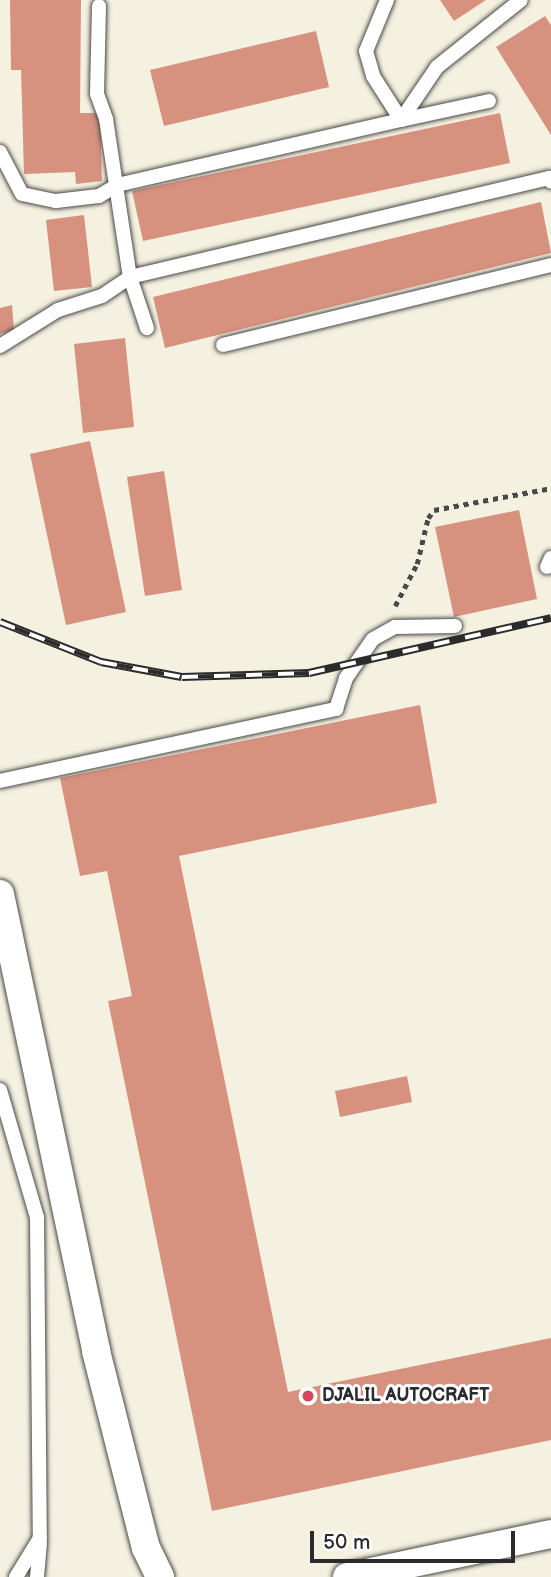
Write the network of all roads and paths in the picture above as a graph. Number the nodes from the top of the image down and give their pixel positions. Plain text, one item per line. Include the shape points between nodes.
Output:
1 (387, 0) edge
2 (521, 0) edge
3 (99, 6) dead end
4 (489, 101) dead end
5 (401, 120) junction
6 (0, 152) edge
7 (551, 182) edge
8 (117, 185) junction
9 (551, 265) edge
10 (130, 277) junction
11 (147, 328) dead end
12 (223, 345) dead end
13 (0, 346) edge
14 (551, 488) edge
15 (455, 626) dead end
16 (373, 639) junction
17 (0, 781) edge
18 (0, 894) edge
19 (0, 1090) edge
20 (551, 1534) edge
21 (40, 1538) junction
22 (16, 1577) edge
23 (37, 1577) edge
24 (160, 1577) edge
25 (347, 1577) edge

1 - 5 lane via 366,51 373,76
2 - 5 lane via 437,67
3 - 8 lane via 97,94
4 - 5 lane
5 - 8 lane
6 - 8 lane via 22,194 56,201 99,196
7 - 10 lane via 549,178
8 - 10 lane
9 - 12 lane
10 - 11 lane
10 - 13 lane via 102,296 58,310
14 - 16 path via 434,510 417,564
15 - 16 lane via 395,627
16 - 17 lane via 346,678 336,709
18 - 24 street via 96,1351 146,1548
19 - 21 lane via 37,1217
20 - 25 street
21 - 22 lane
21 - 23 lane

